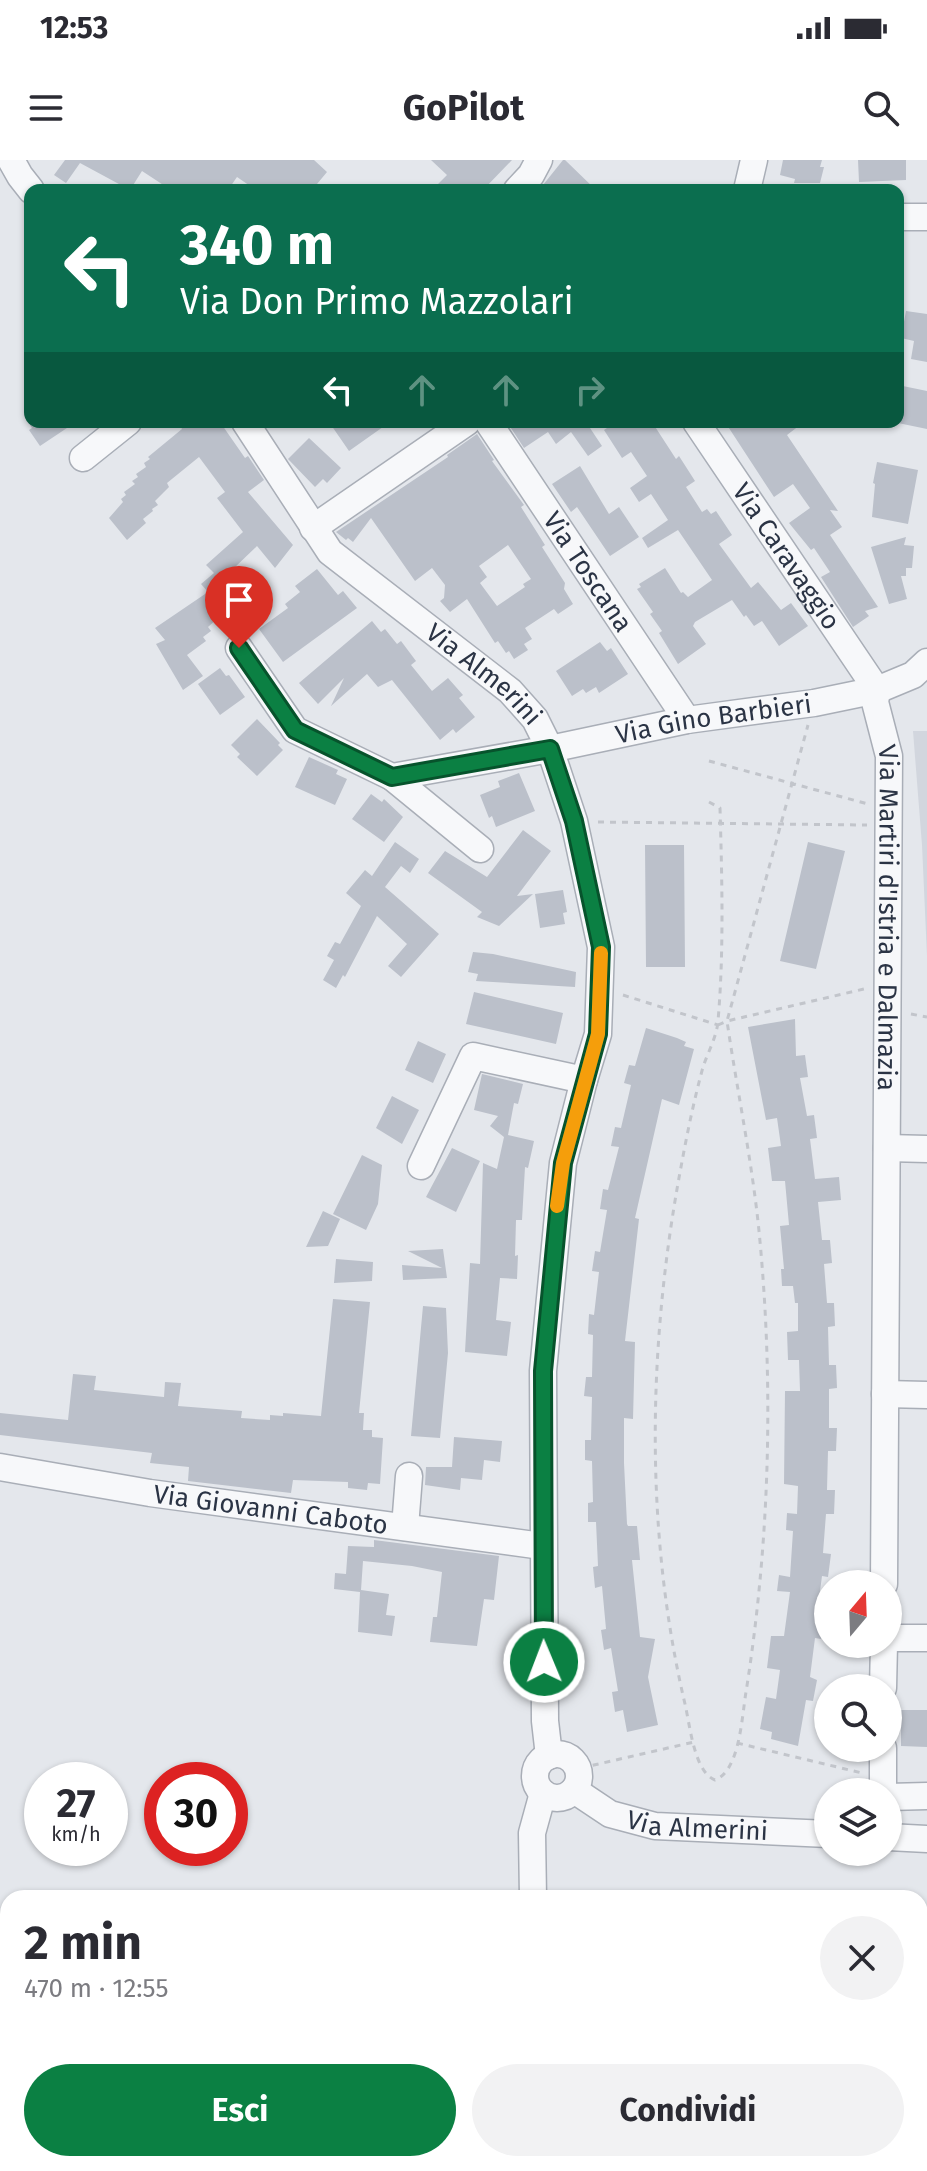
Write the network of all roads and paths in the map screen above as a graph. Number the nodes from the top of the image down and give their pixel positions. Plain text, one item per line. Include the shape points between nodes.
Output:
1 (11, 160) edge
2 (539, 160) edge
3 (754, 160) edge
4 (26, 184) edge
5 (523, 184) edge
6 (748, 184) edge
7 (904, 217) edge
8 (927, 217) edge
9 (120, 428) edge
10 (249, 428) edge
11 (458, 428) edge
12 (492, 428) edge
13 (700, 428) edge
14 (83, 458) dead end
15 (313, 528) junction
16 (239, 648) dead end
17 (927, 662) edge
18 (877, 690) junction
19 (814, 703) junction
20 (687, 720) junction
21 (550, 749) junction
22 (709, 761) dead end
23 (392, 777) junction
24 (792, 783) junction
25 (709, 802) dead end
26 (889, 817) junction
27 (574, 821) junction
28 (721, 824) junction
29 (781, 825) junction
30 (480, 849) dead end
31 (888, 983) junction
32 (600, 988) junction
33 (727, 1021) junction
34 (718, 1025) junction
35 (584, 1080) junction
36 (887, 1148) junction
37 (927, 1149) edge
38 (421, 1166) dead end
39 (885, 1394) junction
40 (927, 1395) edge
41 (0, 1467) edge
42 (409, 1476) dead end
43 (405, 1527) junction
44 (542, 1546) junction
45 (884, 1570) edge
46 (902, 1638) edge
47 (927, 1638) edge
48 (694, 1742) junction
49 (737, 1743) junction
50 (549, 1756) junction
51 (849, 1778) edge
52 (576, 1779) junction
53 (902, 1792) edge
54 (543, 1793) junction
55 (927, 1796) edge
56 (814, 1833) edge
57 (902, 1838) edge
58 (927, 1839) edge
59 (533, 1890) edge

1 - 4 street
2 - 5 street
3 - 6 street
7 - 8 street
9 - 14 street
10 - 15 street, Via Almerini
11 - 15 street
12 - 20 street, Via Toscana
13 - 18 street, Via Caravaggio
15 - 21 street, Via Almerini via 330,552 510,691 535,719
16 - 23 street via 295,730
17 - 18 street, Via Gino Barbieri via 913,675
18 - 19 street, Via Gino Barbieri
18 - 26 street, Via Martiri d'Istria e Dalmazia via 875,702 889,756
19 - 20 street, Via Gino Barbieri
19 - 24 path
20 - 21 street, Via Gino Barbieri
21 - 23 street, Via Gino Barbieri
21 - 27 street, Via Almerini
22 - 24 path
23 - 30 street
24 - 26 path
24 - 29 path
25 - 28 path via 720,808
26 - 29 path
26 - 31 street, Via Martiri d'Istria e Dalmazia
27 - 28 path
27 - 32 street, Via Almerini via 601,947
28 - 29 path
28 - 34 path
29 - 33 path
31 - 33 path
31 - 36 street, Via Martiri d'Istria e Dalmazia
32 - 34 path
32 - 35 street, Via Almerini via 598,1034
33 - 34 path
33 - 49 path via 759,1228 767,1326 761,1561
34 - 48 path via 681,1166 669,1237 658,1376 663,1565
35 - 38 street via 473,1056
35 - 44 street, Via Almerini via 557,1209 543,1371
36 - 37 street
36 - 39 street, Via Martiri d'Istria e Dalmazia
39 - 40 street
39 - 45 street, Via Martiri d'Istria e Dalmazia
41 - 43 street, Via Giovanni Caboto
42 - 43 street
43 - 44 street, Via Giovanni Caboto
44 - 50 street, Via Almerini
46 - 47 street
48 - 49 path via 701,1768 715,1780 726,1773
48 - 52 path
49 - 51 path
50 - 52 street via 569,1758
50 - 54 street via 535,1776
52 - 54 street via 556,1798
52 - 56 street, Via Almerini via 610,1814 655,1826
53 - 55 street
54 - 59 street via 532,1833
57 - 58 street

